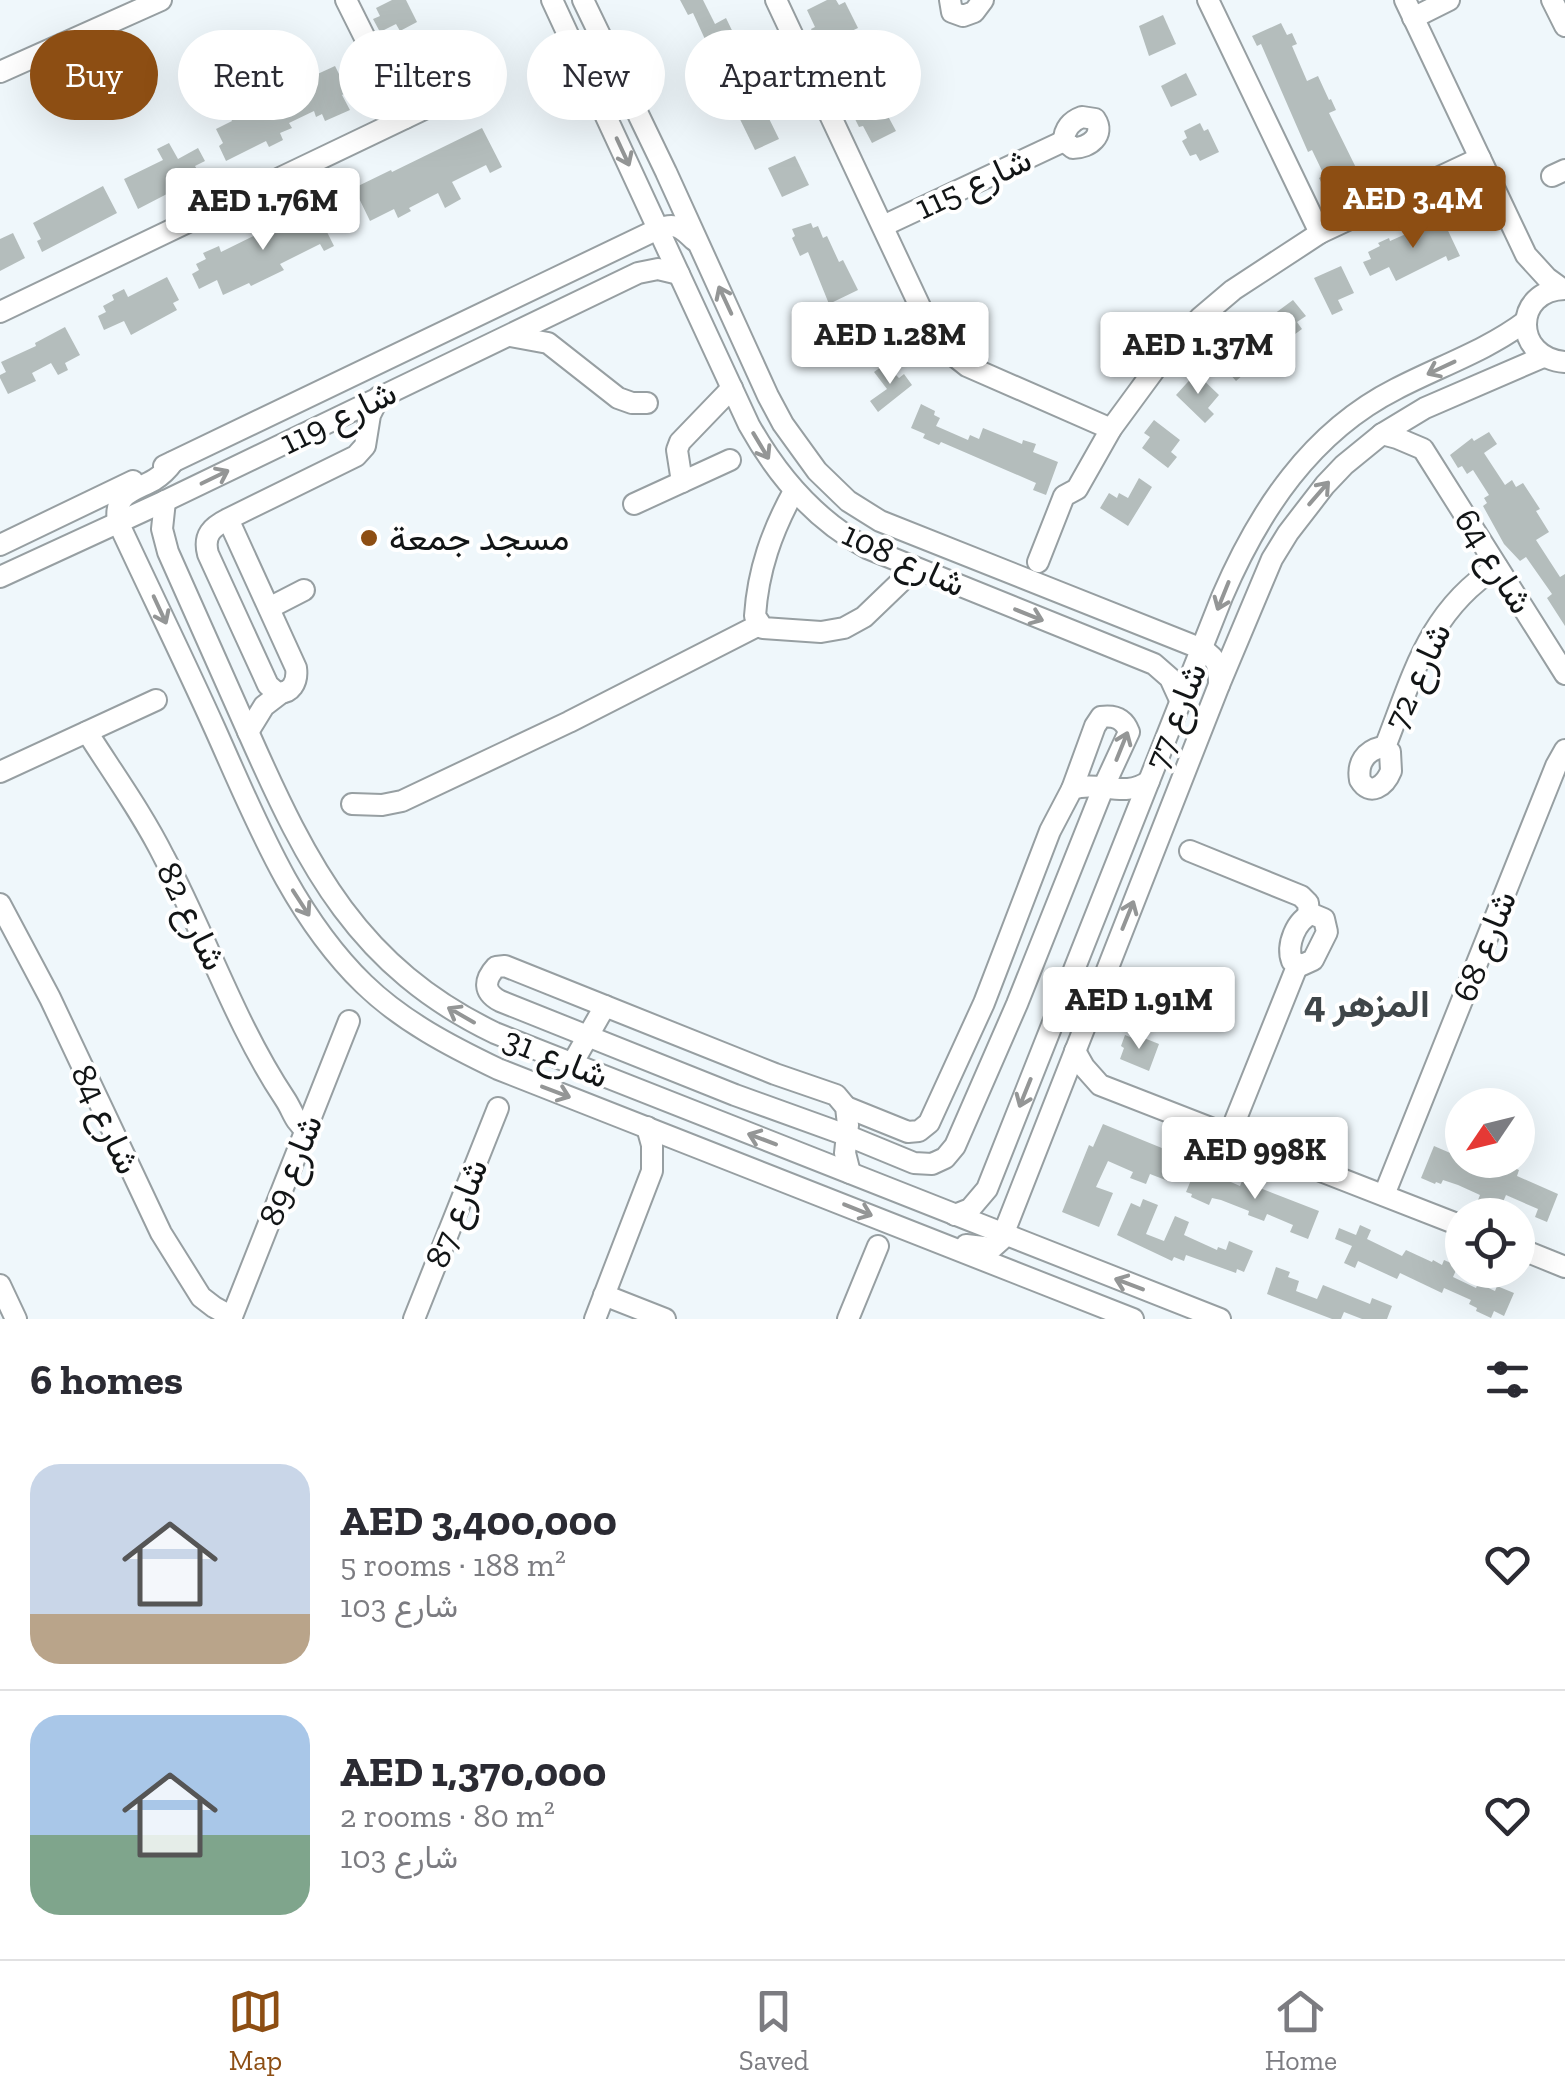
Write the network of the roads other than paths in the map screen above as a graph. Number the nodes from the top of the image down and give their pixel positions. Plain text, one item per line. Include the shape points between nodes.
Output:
1 (161, 0) edge
2 (346, 0) edge
3 (552, 0) edge
4 (583, 0) edge
5 (776, 0) edge
6 (949, 0) edge
7 (984, 0) edge
8 (1208, 0) edge
9 (1449, 0) edge
10 (1552, 0) edge
11 (1409, 9) edge
12 (1565, 26) edge
13 (361, 30) edge
14 (0, 72) edge
15 (402, 120) edge
16 (1064, 141) dead end
17 (1480, 158) junction
18 (883, 226) junction
19 (658, 229) junction
20 (1320, 233) junction
21 (699, 245) junction
22 (1526, 255) junction
23 (678, 274) junction
24 (1563, 289) edge
25 (560, 310) junction
26 (1530, 311) junction
27 (0, 312) edge
28 (462, 323) junction
29 (507, 336) junction
30 (548, 343) junction
31 (1559, 361) edge
32 (425, 375) junction
33 (732, 388) junction
34 (379, 397) junction
35 (647, 403) dead end
36 (1434, 404) junction
37 (338, 417) junction
38 (1111, 428) junction
39 (1382, 434) junction
40 (366, 441) junction
41 (1423, 449) junction
42 (730, 460) dead end
43 (173, 462) junction
44 (682, 482) junction
45 (794, 491) junction
46 (165, 502) junction
47 (634, 504) dead end
48 (228, 519) junction
49 (118, 522) junction
50 (0, 544) edge
51 (1038, 562) dead end
52 (1497, 567) junction
53 (915, 568) junction
54 (1007, 572) junction
55 (0, 577) edge
56 (304, 590) dead end
57 (971, 591) junction
58 (269, 608) junction
59 (758, 625) junction
60 (1202, 649) junction
61 (1565, 674) edge
62 (1219, 685) junction
63 (274, 689) junction
64 (156, 700) dead end
65 (234, 701) junction
66 (1181, 702) junction
67 (87, 732) junction
68 (248, 732) junction
69 (1564, 747) edge
70 (1385, 748) dead end
71 (230, 762) junction
72 (0, 772) edge
73 (1149, 782) junction
74 (1104, 786) junction
75 (1072, 789) junction
76 (352, 804) dead end
77 (295, 834) junction
78 (1190, 851) dead end
79 (0, 904) edge
80 (1098, 907) junction
81 (1010, 939) junction
82 (1038, 951) junction
83 (1107, 968) junction
84 (605, 1006) junction
85 (349, 1021) dead end
86 (588, 1034) junction
87 (1074, 1051) junction
88 (572, 1064) junction
89 (950, 1078) junction
90 (1100, 1085) junction
91 (980, 1092) junction
92 (1056, 1099) junction
93 (289, 1104) junction
94 (316, 1105) junction
95 (846, 1107) junction
96 (498, 1108) dead end
97 (876, 1119) junction
98 (647, 1127) junction
99 (306, 1130) junction
100 (1229, 1136) junction
101 (856, 1139) junction
102 (688, 1144) junction
103 (652, 1171) junction
104 (850, 1173) junction
105 (1384, 1195) junction
106 (955, 1215) junction
107 (1445, 1219) edge
108 (1003, 1234) junction
109 (930, 1239) junction
110 (878, 1246) dead end
111 (1535, 1255) edge
112 (1565, 1267) edge
113 (0, 1285) edge
114 (604, 1295) junction
115 (232, 1318) edge
116 (16, 1319) edge
117 (414, 1319) edge
118 (595, 1319) edge
119 (665, 1319) edge
120 (848, 1319) edge
121 (1133, 1319) edge
122 (1220, 1319) edge

1 - 14 street
2 - 13 street
3 -> 19 street, شارع 108
4 - 21 street, شارع 108
5 - 18 street
6 - 7 street via 952,12 963,16
8 - 20 street
9 - 11 street
10 - 12 street
11 - 17 street
15 - 27 street
16 - 18 street, شارع 115
17 - 20 street
17 - 22 street
18 - 38 street via 942,348 968,366
19 - 21 street via 678,226
19 - 23 street, شارع 108
19 - 28 street, شارع 119
20 - 38 street via 1208,311
54 -> 21 street, شارع 108 via 880,521 817,471 768,396
22 - 24 street
22 - 26 street
23 - 25 street, شارع 119 via 644,271
23 - 33 street, شارع 108
24 - 26 street, شارع 77 via 1542,295
25 - 29 street, شارع 119
25 - 30 street
26 - 31 street via 1529,342
26 -> 60 street, شارع 77 via 1490,345 1377,400 1304,460 1250,538
28 - 32 street via 475,326 476,338
28 - 43 street, شارع 119
29 - 30 street
29 - 32 street, شارع 119
30 - 35 street via 612,394
31 - 36 street, شارع 77
32 - 34 street, شارع 119
33 - 44 street via 680,442
33 -> 45 street, شارع 108 via 759,444
34 - 37 street, شارع 119
34 - 40 street
36 - 39 street, شارع 77
36 - 41 street
37 - 40 street
46 -> 37 street, شارع 119
38 - 51 street via 1079,486 1062,498
39 - 41 street
62 -> 39 street, شارع 77 via 1288,533 1344,465
40 - 48 street via 356,456
41 - 52 street, شارع 64
42 - 44 street
43 - 49 street via 124,497
43 - 50 street, شارع 119
44 - 47 street
45 - 53 street, شارع 108 via 852,540
45 - 59 street via 762,566
46 - 49 street, شارع 119
46 - 65 street, شارع 31 via 168,552
48 - 58 street
48 - 63 street via 210,531 206,548
49 - 55 street, شارع 119
49 -> 71 street, شارع 31
52 - 61 street, شارع 64
52 - 70 street, شارع 72 via 1440,620
53 - 57 street, شارع 108
53 - 59 street via 864,618 833,632
54 - 57 street via 1002,592
54 - 60 street, شارع 108
56 - 58 street
57 -> 66 street, شارع 108 via 1154,664
58 - 63 street via 297,674 290,690
59 - 76 street via 402,801
60 - 62 street via 1218,663
60 - 66 street, شارع 77
83 -> 62 street, شارع 77
63 - 65 street
63 - 68 street
64 - 67 street
65 - 68 street, شارع 31
66 - 73 street, شارع 77
67 - 72 street
67 - 93 street, شارع 82 via 159,846 264,1066
68 - 77 street, شارع 31
69 - 105 street, شارع 68
71 - 77 street via 250,754
71 -> 98 street, شارع 31 via 284,877 364,985 468,1054
73 - 74 street via 1133,790
73 - 80 street, شارع 77
74 - 75 street
74 -> 75 street via 1130,732 1110,716 1095,726
74 - 82 street
75 - 81 street
88 -> 77 street, شارع 31 via 474,1023 414,984 333,896
78 - 100 street via 1308,903 1289,947 1298,964
79 - 115 street, شارع 84 via 160,1232 201,1297
80 - 83 street via 1090,952
80 -> 106 street, شارع 77 via 987,1189
81 - 82 street
81 - 89 street
82 - 91 street
83 - 87 street, شارع 77
84 - 86 street
84 - 86 street via 505,966 486,980 492,996
84 - 95 street via 836,1095
85 - 94 street, شارع 89
86 - 88 street
86 - 101 street
87 - 90 street
87 - 92 street, شارع 77
104 -> 88 street, شارع 31
89 - 91 street
89 - 97 street via 919,1132
90 - 92 street
90 - 100 street
91 - 101 street via 956,1146 932,1164
92 - 108 street, شارع 77
93 - 94 street
93 - 99 street, شارع 82
94 - 99 street, شارع 89
95 - 97 street
95 - 101 street
96 - 117 street, شارع 87
97 - 101 street
98 - 102 street, شارع 31
98 - 103 street
99 - 115 street, شارع 89
100 - 105 street
101 - 104 street via 845,1153
102 - 103 street
102 -> 109 street, شارع 31
103 - 114 street
104 - 106 street, شارع 31
105 - 107 street
106 - 108 street, شارع 31
108 - 109 street via 992,1248
122 -> 108 street, شارع 31
109 - 121 street, شارع 31
110 - 120 street
111 - 112 street
113 - 116 street
114 - 118 street
114 - 119 street

